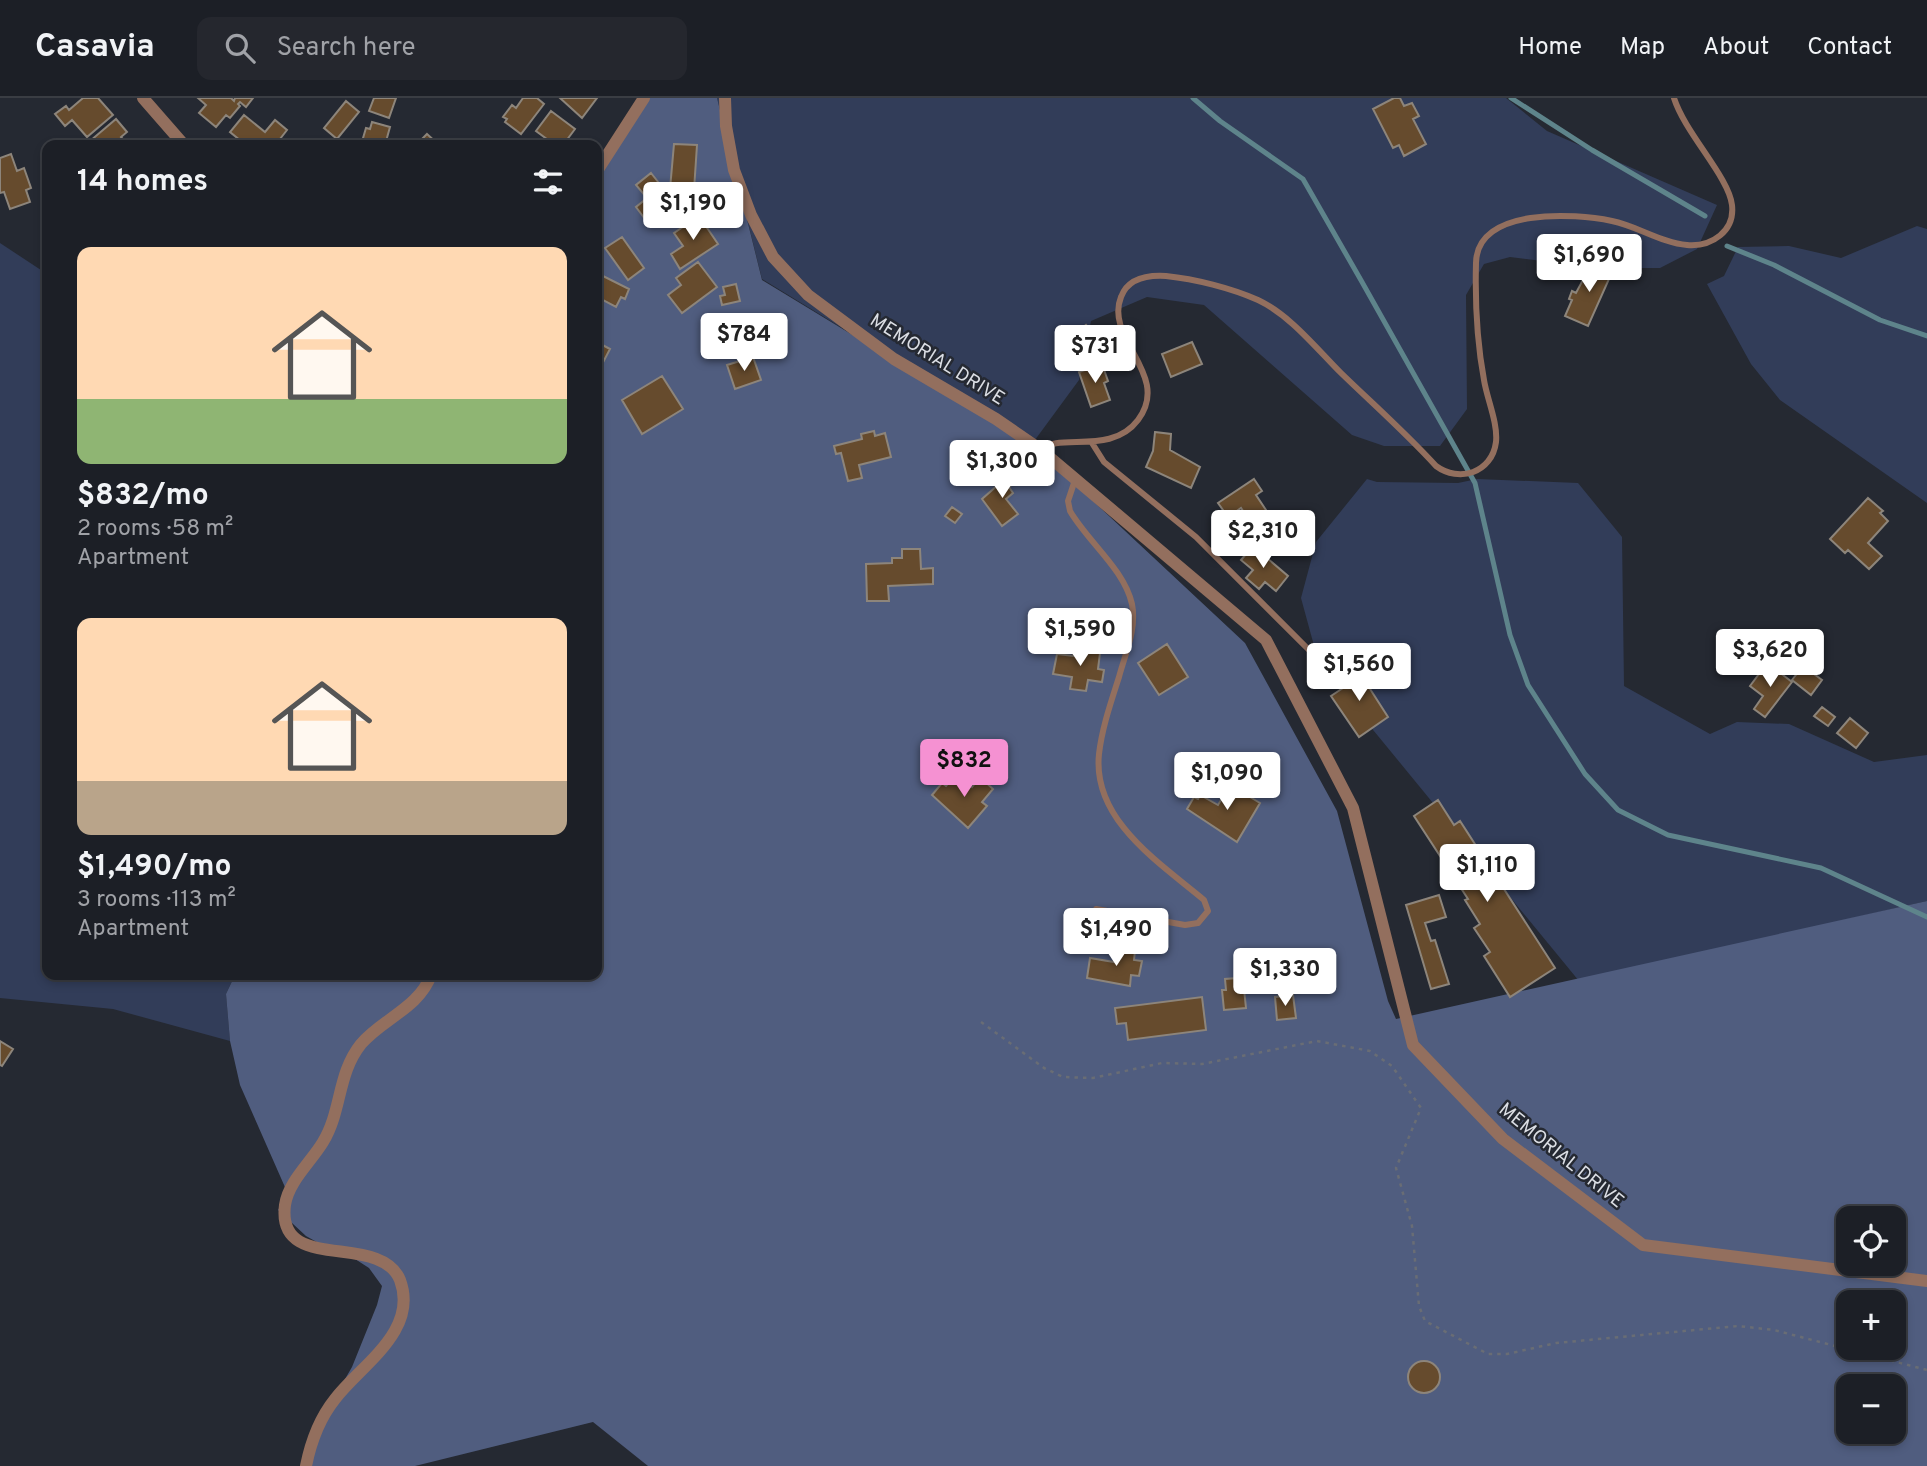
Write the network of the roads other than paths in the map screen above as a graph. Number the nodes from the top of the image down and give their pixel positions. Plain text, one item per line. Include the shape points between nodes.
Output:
1 (143, 98) edge
2 (643, 98) edge
3 (725, 98) edge
4 (1674, 98) edge
5 (180, 140) edge
6 (602, 163) edge
7 (1092, 443) junction
8 (1041, 450) junction
9 (1076, 478) junction
10 (1312, 653) dead end
11 (1096, 909) dead end
12 (429, 980) edge
13 (1927, 1281) edge
14 (306, 1466) edge

1 - 5 street
2 - 6 street
3 - 8 street, MEMORIAL DRIVE via 738,181 761,237 789,275 808,295 894,359
4 - 7 lane via 1688,131 1728,192 1730,223 1718,237 1698,245 1678,244 1640,228 1587,217 1524,218 1488,235 1476,259 1476,299 1483,376 1496,440 1479,470 1455,475 1436,466 1301,334 1258,300 1161,276 1136,281 1125,290 1119,305 1123,331 1147,384 1144,409 1127,431
7 - 8 lane via 1051,443
7 - 10 lane via 1104,462 1196,537
8 - 9 street, MEMORIAL DRIVE
9 - 11 lane via 1068,501 1070,511 1123,584 1133,612 1101,743 1103,792 1133,838 1204,900 1208,911 1198,923 1185,925
9 - 13 street, MEMORIAL DRIVE via 1266,640 1353,808 1413,1045 1503,1139 1643,1245
12 - 14 street via 424,990 374,1031 351,1058 324,1141 294,1183 285,1205 287,1227 303,1244 380,1259 398,1276 403,1290 401,1317 391,1336 335,1398 320,1421

